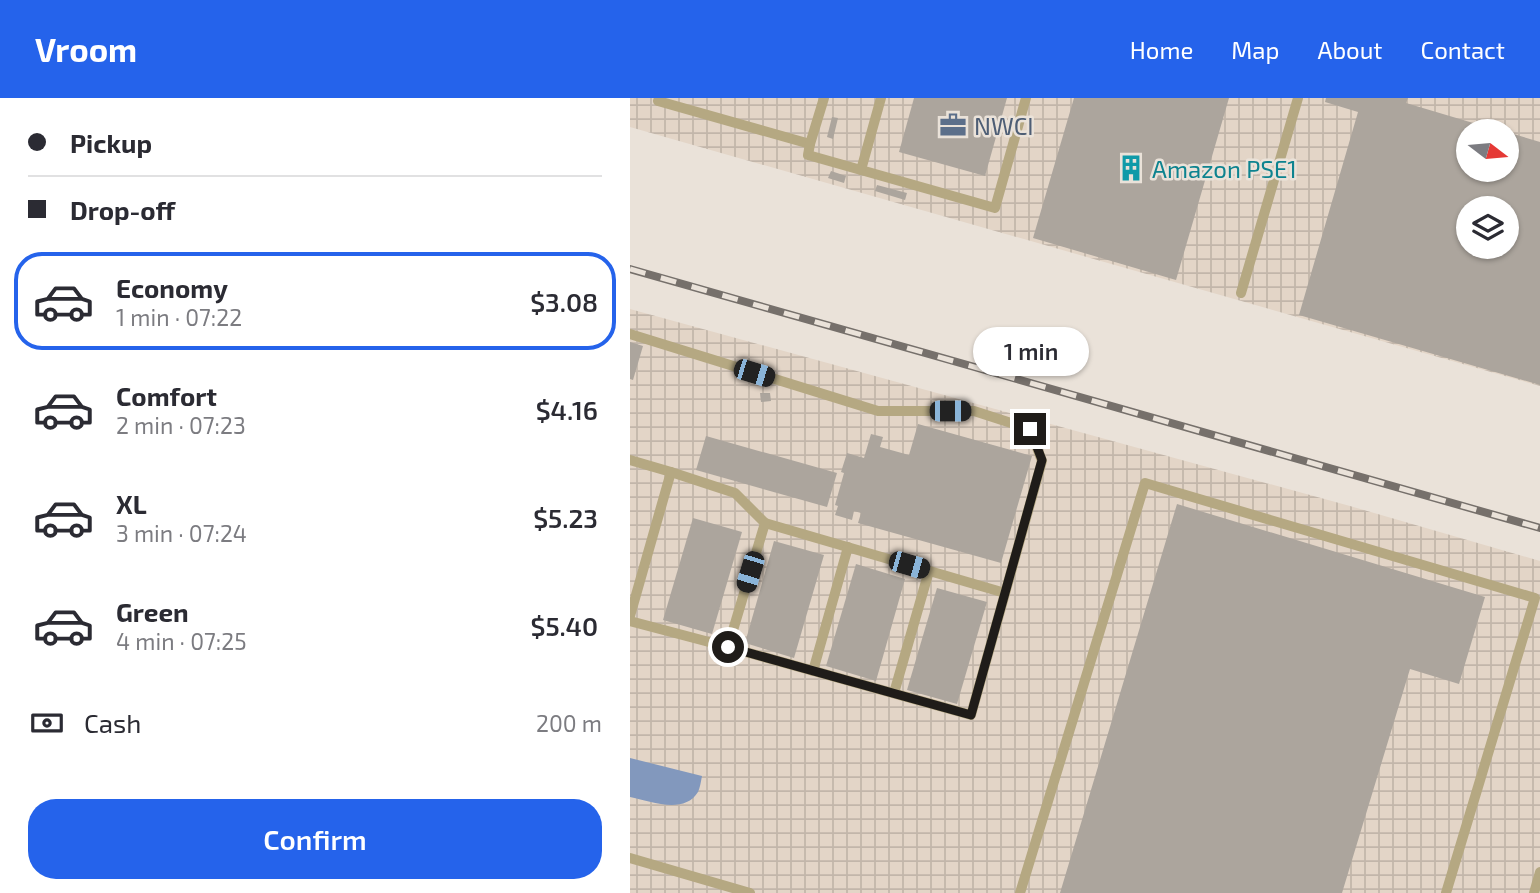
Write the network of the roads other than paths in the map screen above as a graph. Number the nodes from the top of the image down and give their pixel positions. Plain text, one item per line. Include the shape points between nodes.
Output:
1 (659, 98) edge
2 (824, 98) edge
3 (881, 98) edge
4 (1026, 98) edge
5 (1298, 98) edge
6 (810, 144) junction
7 (861, 170) junction
8 (1241, 293) dead end
9 (630, 334) edge
10 (630, 460) edge
11 (671, 472) junction
12 (765, 523) junction
13 (848, 547) junction
14 (929, 571) junction
15 (1005, 593) junction
16 (1537, 599) edge
17 (630, 618) edge
18 (728, 647) junction
19 (813, 671) junction
20 (894, 693) junction
21 (630, 858) edge
22 (1540, 872) edge
23 (750, 893) edge
24 (1020, 893) edge
25 (1446, 893) edge
26 (1534, 893) edge

1 - 6 lane
2 - 6 lane
3 - 7 lane
4 - 7 lane via 995,208
5 - 8 lane
6 - 7 lane via 808,155
9 - 15 lane via 878,411 974,411 1030,429 1042,460
10 - 11 lane
11 - 12 lane via 735,493
11 - 17 lane
12 - 13 lane
12 - 18 lane
13 - 14 lane
13 - 19 lane
14 - 15 lane
14 - 20 lane
15 - 20 lane via 971,715
16 - 24 lane via 1145,483
16 - 25 lane
17 - 18 lane
18 - 19 lane
19 - 20 lane
21 - 23 lane
22 - 26 lane

